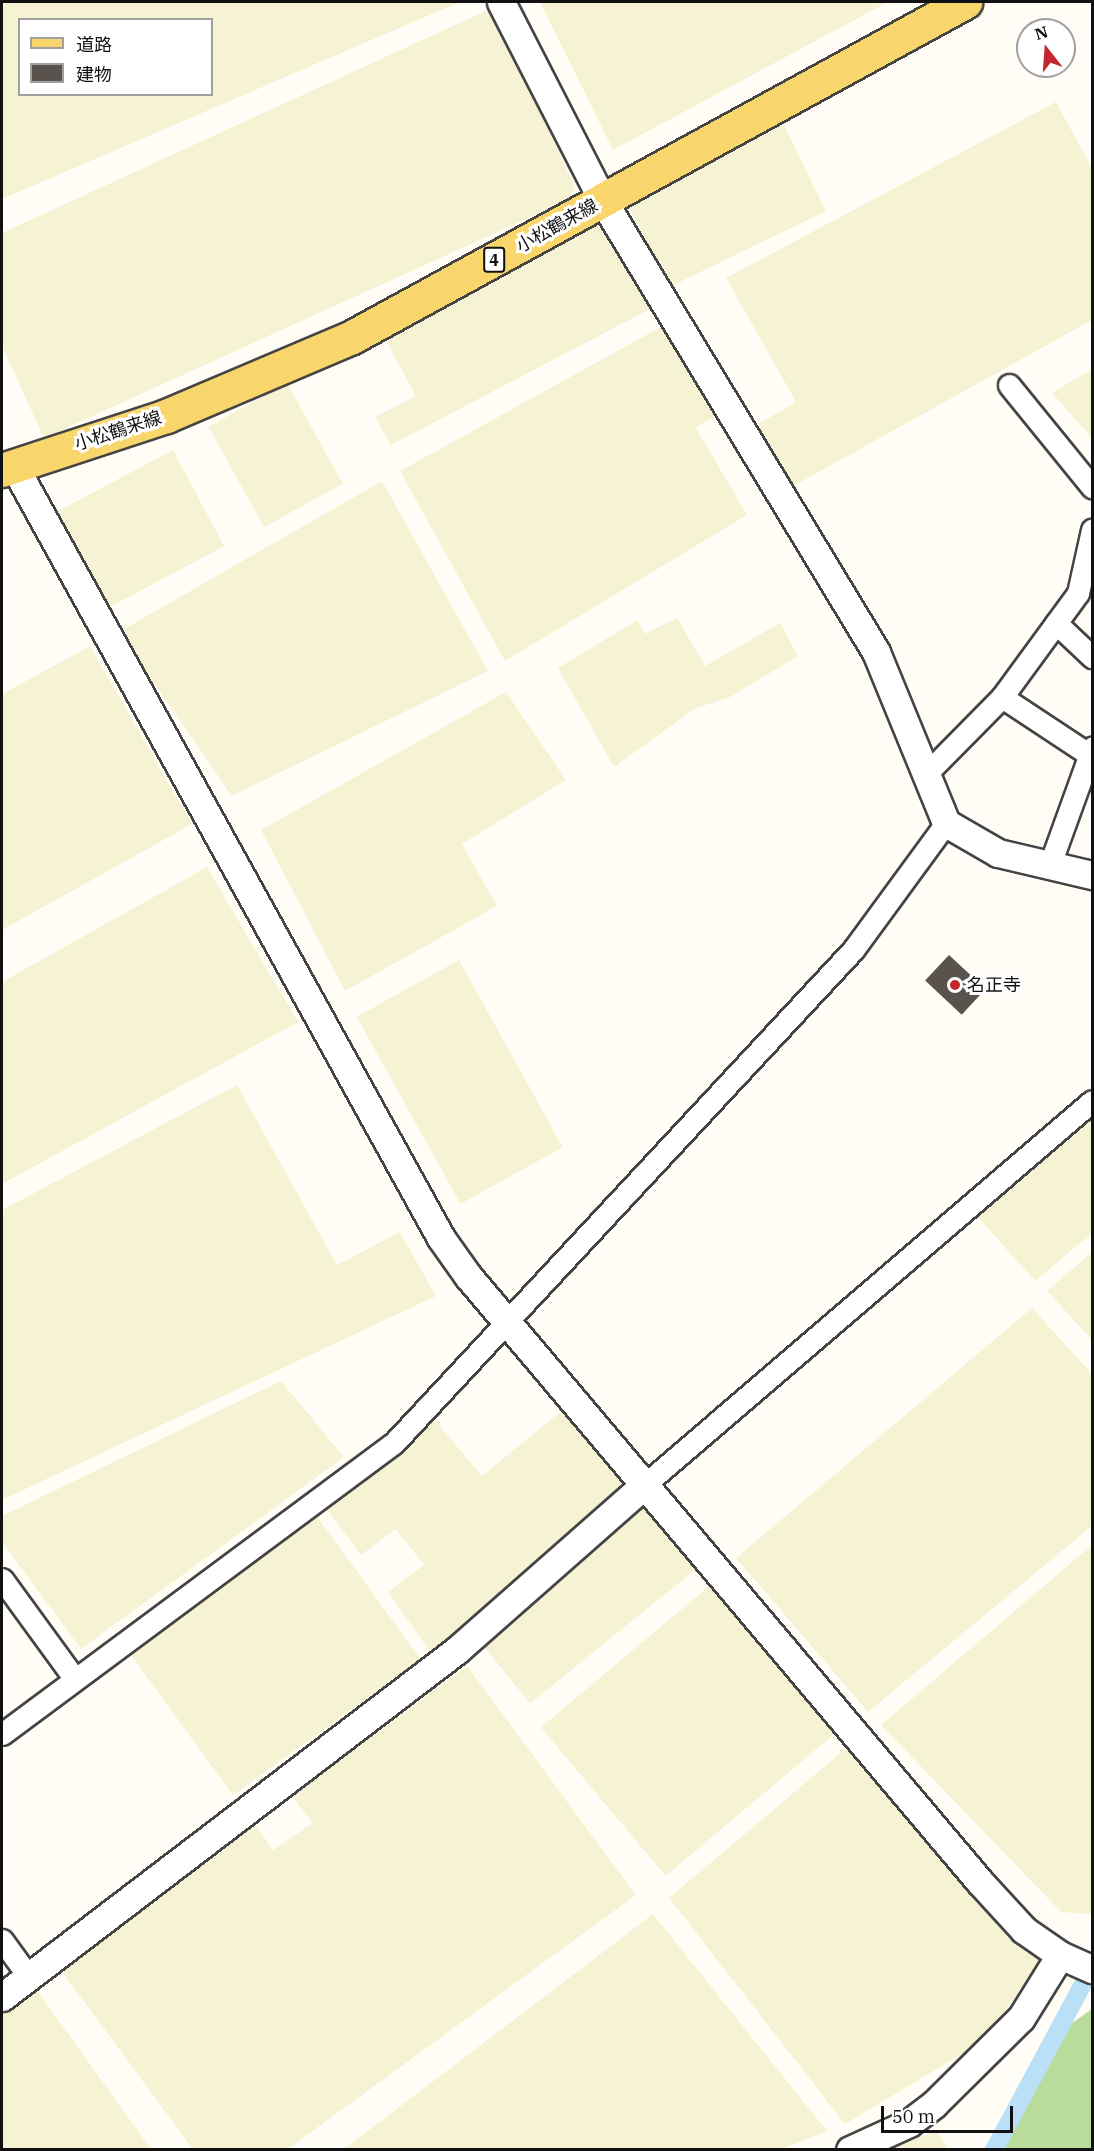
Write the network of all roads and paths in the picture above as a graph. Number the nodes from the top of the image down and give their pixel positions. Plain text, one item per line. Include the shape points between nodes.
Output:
1 (501, 2) edge
2 (965, 2) edge
3 (603, 201) junction
4 (1009, 385) dead end
5 (8, 468) edge
6 (1092, 487) edge
7 (1092, 530) edge
8 (1056, 622) junction
9 (1092, 657) edge
10 (1002, 697) junction
11 (1090, 751) edge
12 (926, 774) junction
13 (946, 823) junction
14 (1049, 867) junction
15 (1092, 875) edge
16 (1092, 1101) edge
17 (508, 1327) junction
18 (643, 1486) junction
19 (4, 1588) edge
20 (75, 1679) junction
21 (2, 1734) edge
22 (2, 1940) edge
23 (1078, 1963) edge
24 (28, 1977) junction
25 (2, 1997) edge
26 (850, 2150) edge

1 - 3 street
2 - 3 main road, 小松鶴来線 / 4
3 - 5 main road, 小松鶴来線 / 4 via 277,373
3 - 12 street via 876,652
4 - 6 street
5 - 17 street via 441,1238
7 - 8 street via 1078,593
8 - 9 street
8 - 10 street
10 - 11 street
10 - 12 street
11 - 14 street
12 - 13 street
13 - 14 street via 998,853
13 - 17 street via 854,950
14 - 15 street
16 - 18 street
17 - 18 street
17 - 20 street via 376,1457
18 - 23 street via 1003,1908
18 - 24 street via 457,1650
19 - 20 street
20 - 21 street
22 - 24 street
23 - 26 street via 934,2104 909,2123
24 - 25 street

